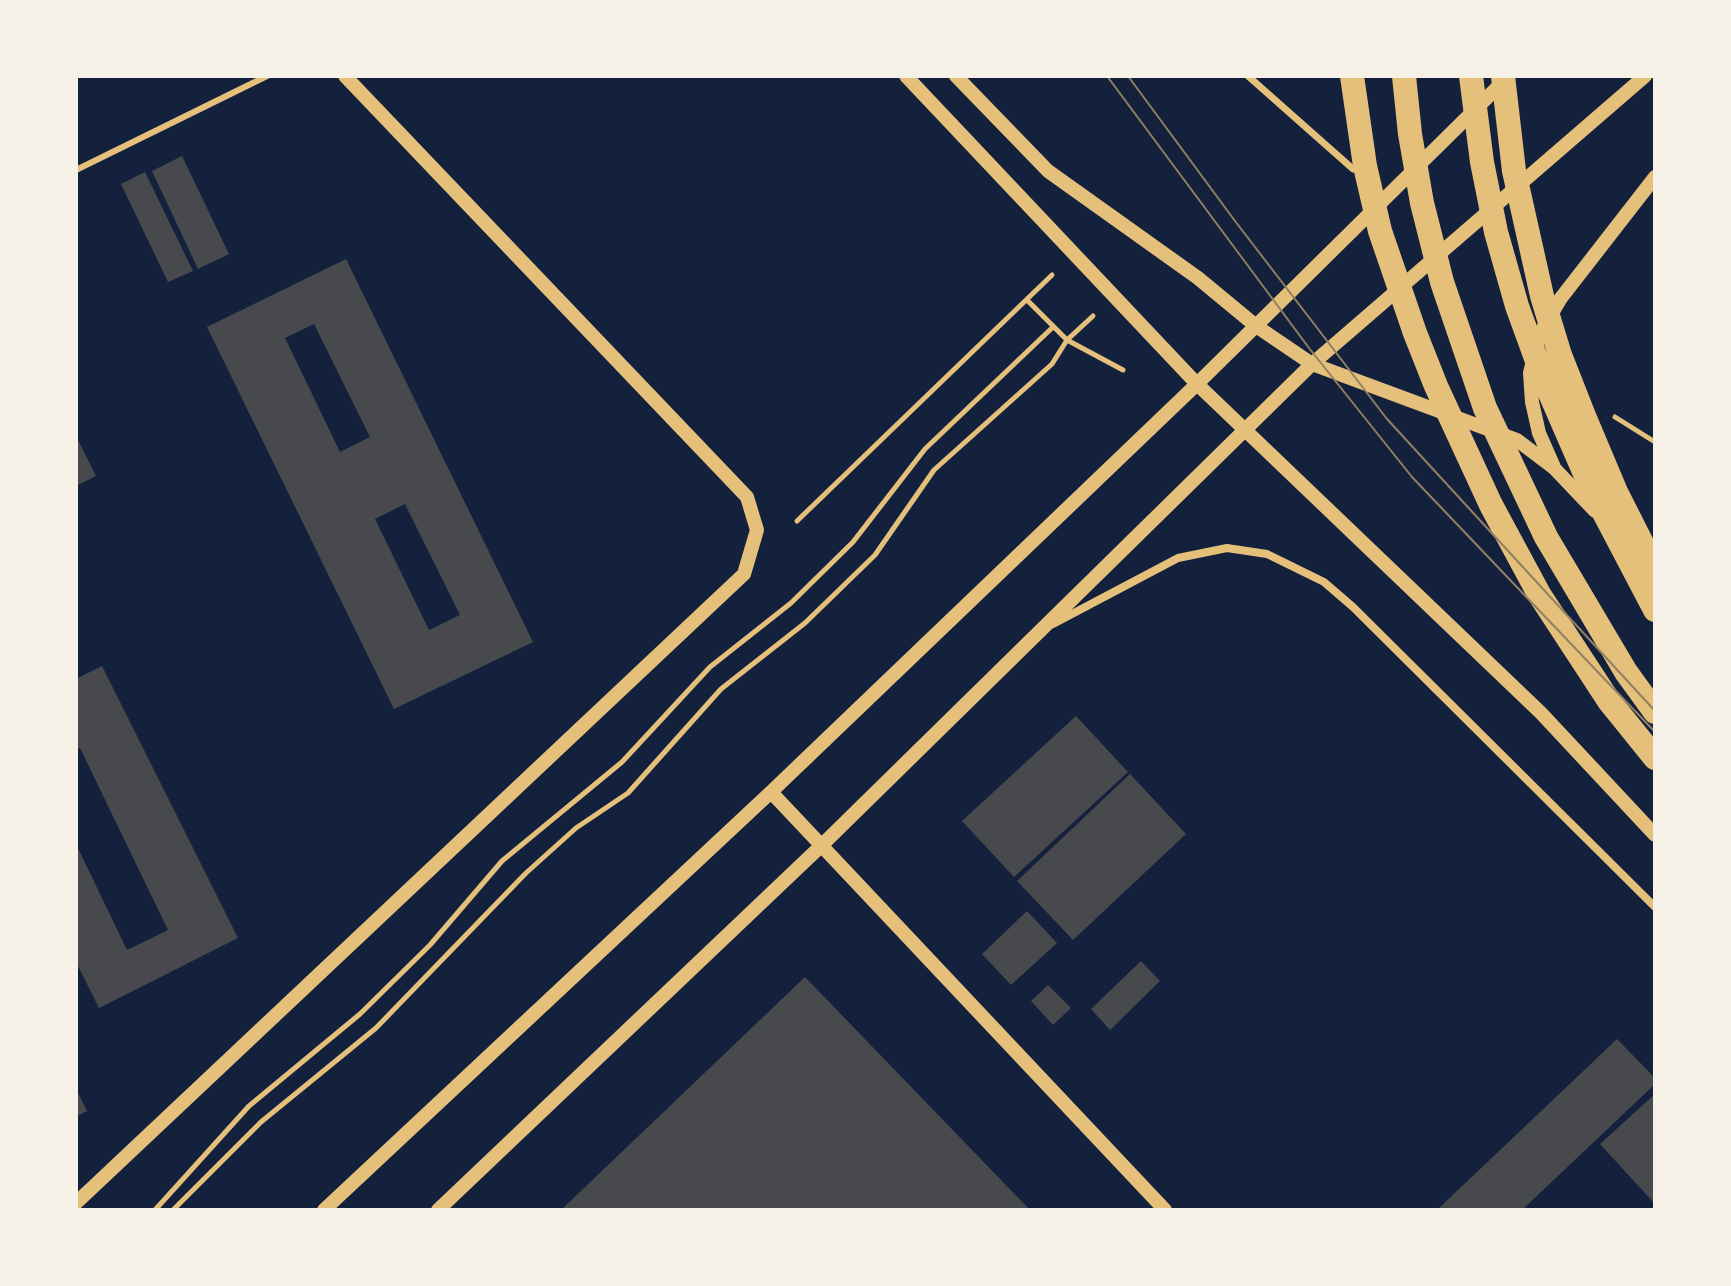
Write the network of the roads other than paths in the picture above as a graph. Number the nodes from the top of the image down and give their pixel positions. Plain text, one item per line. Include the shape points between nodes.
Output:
1 (267, 76) edge
2 (345, 76) edge
3 (906, 76) edge
4 (956, 76) edge
5 (1248, 76) edge
6 (1352, 76) edge
7 (1404, 76) edge
8 (1471, 76) edge
9 (1506, 76) edge
10 (1645, 76) edge
11 (1353, 169) dead end
12 (76, 170) edge
13 (1655, 177) edge
14 (1256, 326) junction
15 (1312, 364) junction
16 (1197, 384) junction
17 (1247, 430) junction
18 (1554, 468) junction
19 (1651, 567) edge
20 (1655, 610) edge
21 (1046, 627) junction
22 (1655, 712) edge
23 (1655, 758) edge
24 (771, 792) junction
25 (1655, 835) edge
26 (822, 845) junction
27 (1655, 907) edge
28 (76, 1203) edge
29 (324, 1210) edge
30 (438, 1210) edge
31 (1165, 1210) edge

1 - 12 lane
2 - 28 street via 747,497 757,530 744,574
3 - 16 street
4 - 14 street via 1048,171
5 - 11 street
6 - 23 highway via 1380,231 1436,386 1539,594 1609,701
7 - 22 highway via 1422,203 1442,282 1485,408 1546,537
8 - 20 highway via 1496,232 1517,306 1592,490
9 - 14 street
9 - 19 highway via 1514,171 1556,340
10 - 15 street
13 - 18 street via 1561,298 1539,335 1530,373 1532,402
14 - 15 street
14 - 16 street
15 - 17 street
15 - 18 street via 1517,440
16 - 17 street
16 - 24 street
17 - 21 street
17 - 25 street via 1541,713
18 - 19 street
21 - 26 street
21 - 27 street via 1178,558 1227,548 1267,554 1324,582 1353,607
24 - 26 street
24 - 29 street
26 - 30 street
26 - 31 street

